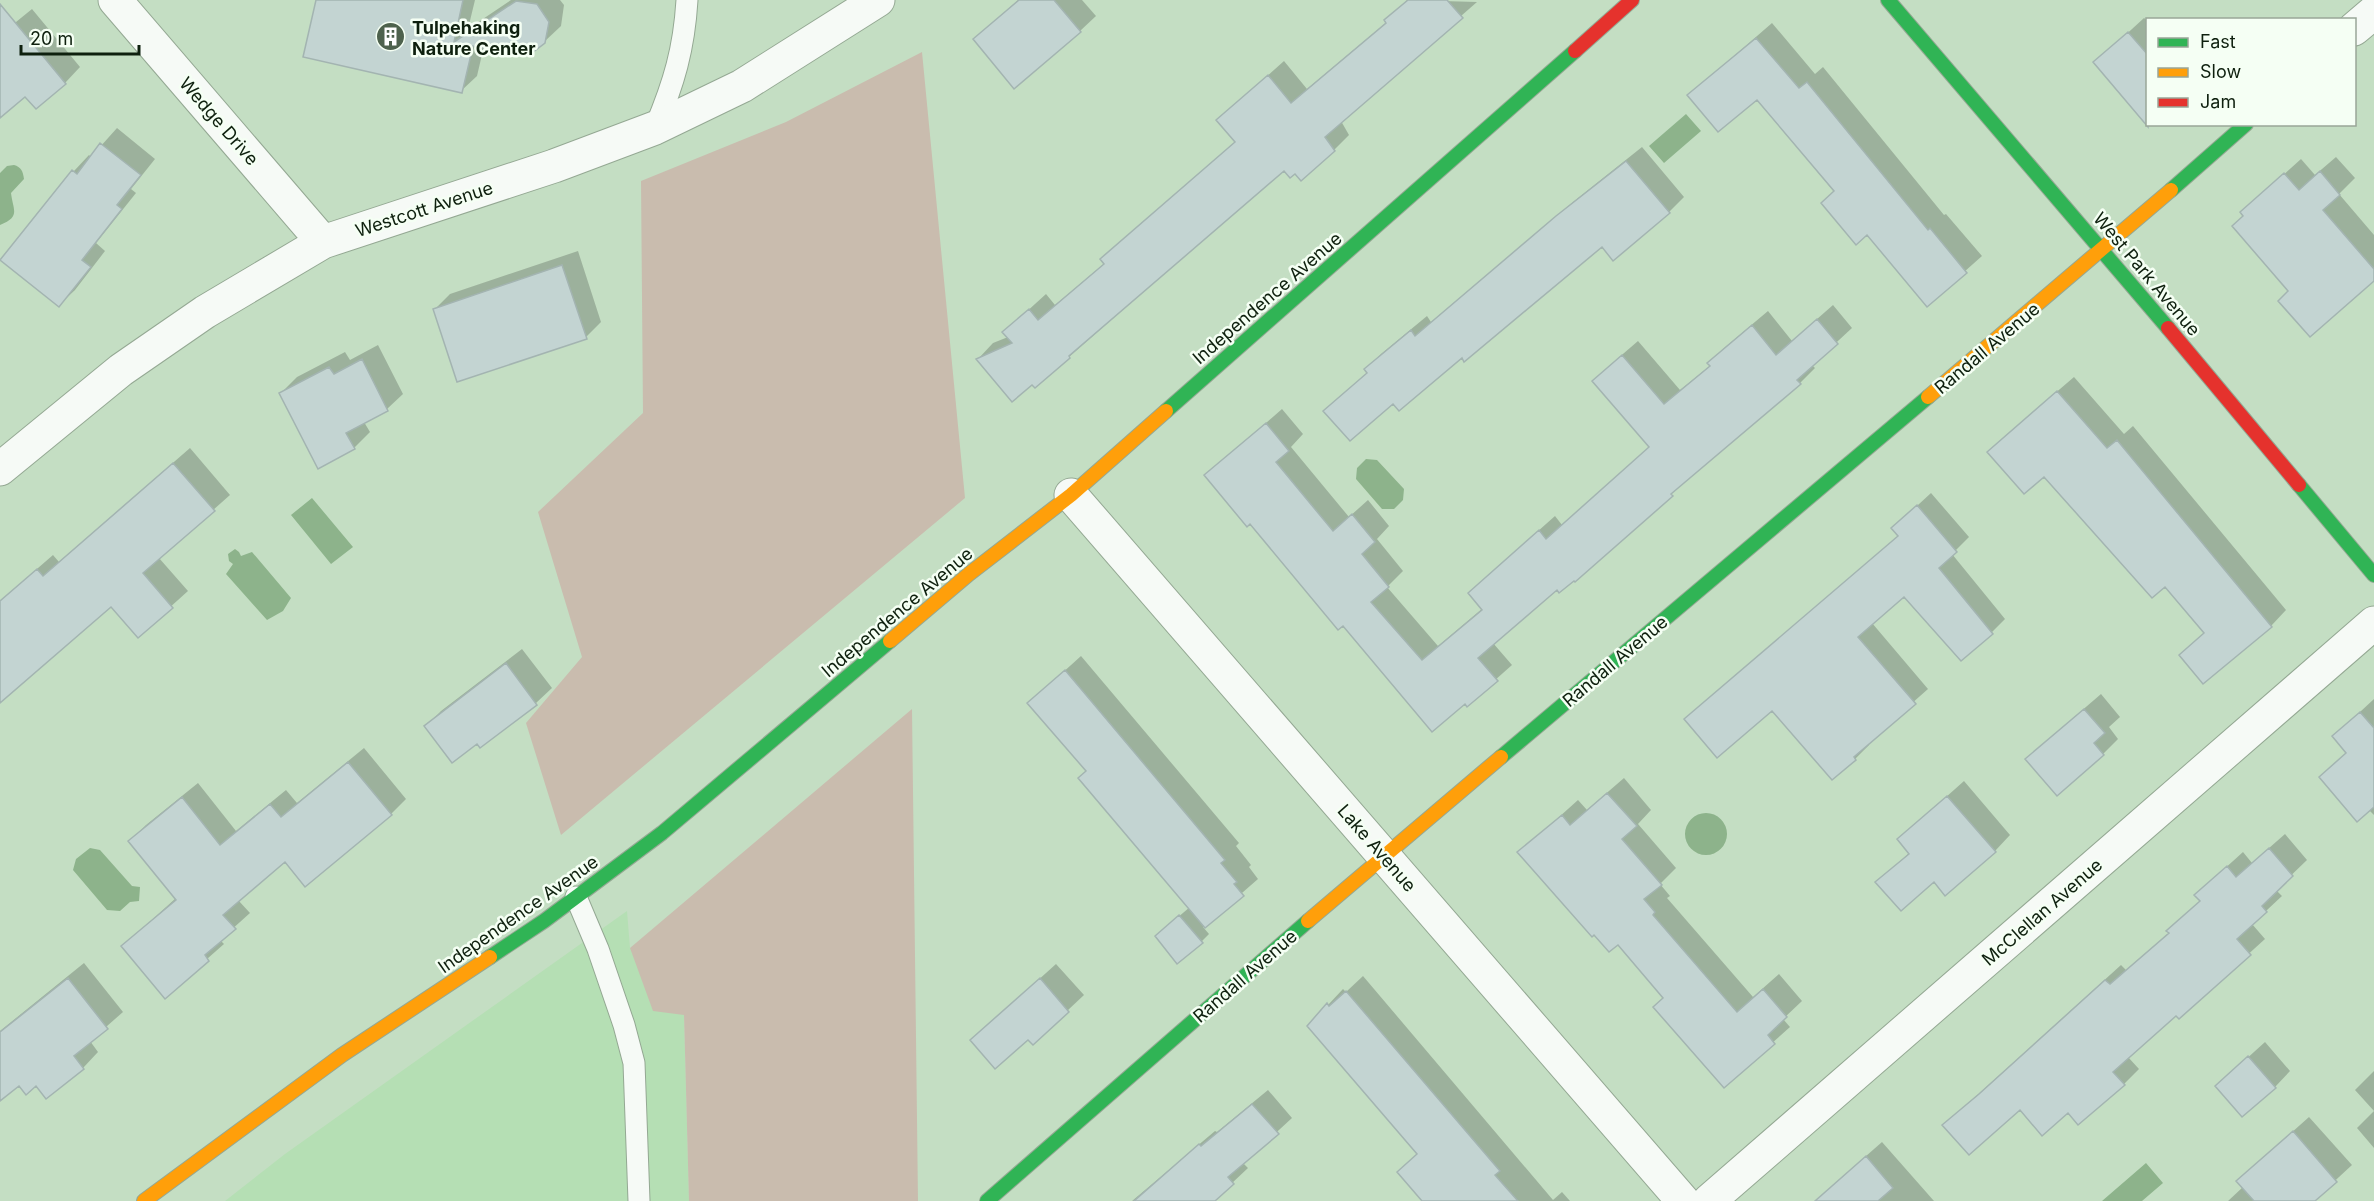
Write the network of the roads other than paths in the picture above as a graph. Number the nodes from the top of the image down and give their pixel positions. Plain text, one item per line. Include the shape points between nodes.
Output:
1 (115, 0) edge
2 (687, 0) edge
3 (876, 0) edge
4 (1632, 0) edge
5 (1888, 0) edge
6 (2374, 12) edge
7 (2356, 28) edge
8 (2244, 126) edge
9 (655, 128) junction
10 (323, 242) junction
11 (2103, 250) junction
12 (0, 469) edge
13 (1071, 495) junction
14 (2374, 575) edge
15 (2374, 623) edge
16 (1383, 856) junction
17 (576, 897) junction
18 (144, 1201) edge
19 (639, 1201) edge
20 (987, 1201) edge
21 (1683, 1201) edge
22 (1709, 1201) edge

1 - 10 street, Wedge Drive
2 - 9 lane via 685,35 673,85
3 - 9 street, Westcott Avenue via 741,86
4 - 13 street, Independence Avenue
5 - 11 street, West Park Avenue
6 - 7 street
8 - 11 street, Randall Avenue
9 - 10 street, Westcott Avenue via 543,170
10 - 12 street, Westcott Avenue via 206,312 121,370
11 - 14 street, West Park Avenue
11 - 16 street, Randall Avenue
13 - 16 street, Lake Avenue
13 - 17 street, Independence Avenue via 969,574 662,833
15 - 22 street, McClellan Avenue
16 - 20 street, Randall Avenue
16 - 21 street, Lake Avenue
17 - 18 street, Independence Avenue via 342,1055
17 - 19 lane via 598,950 634,1063

